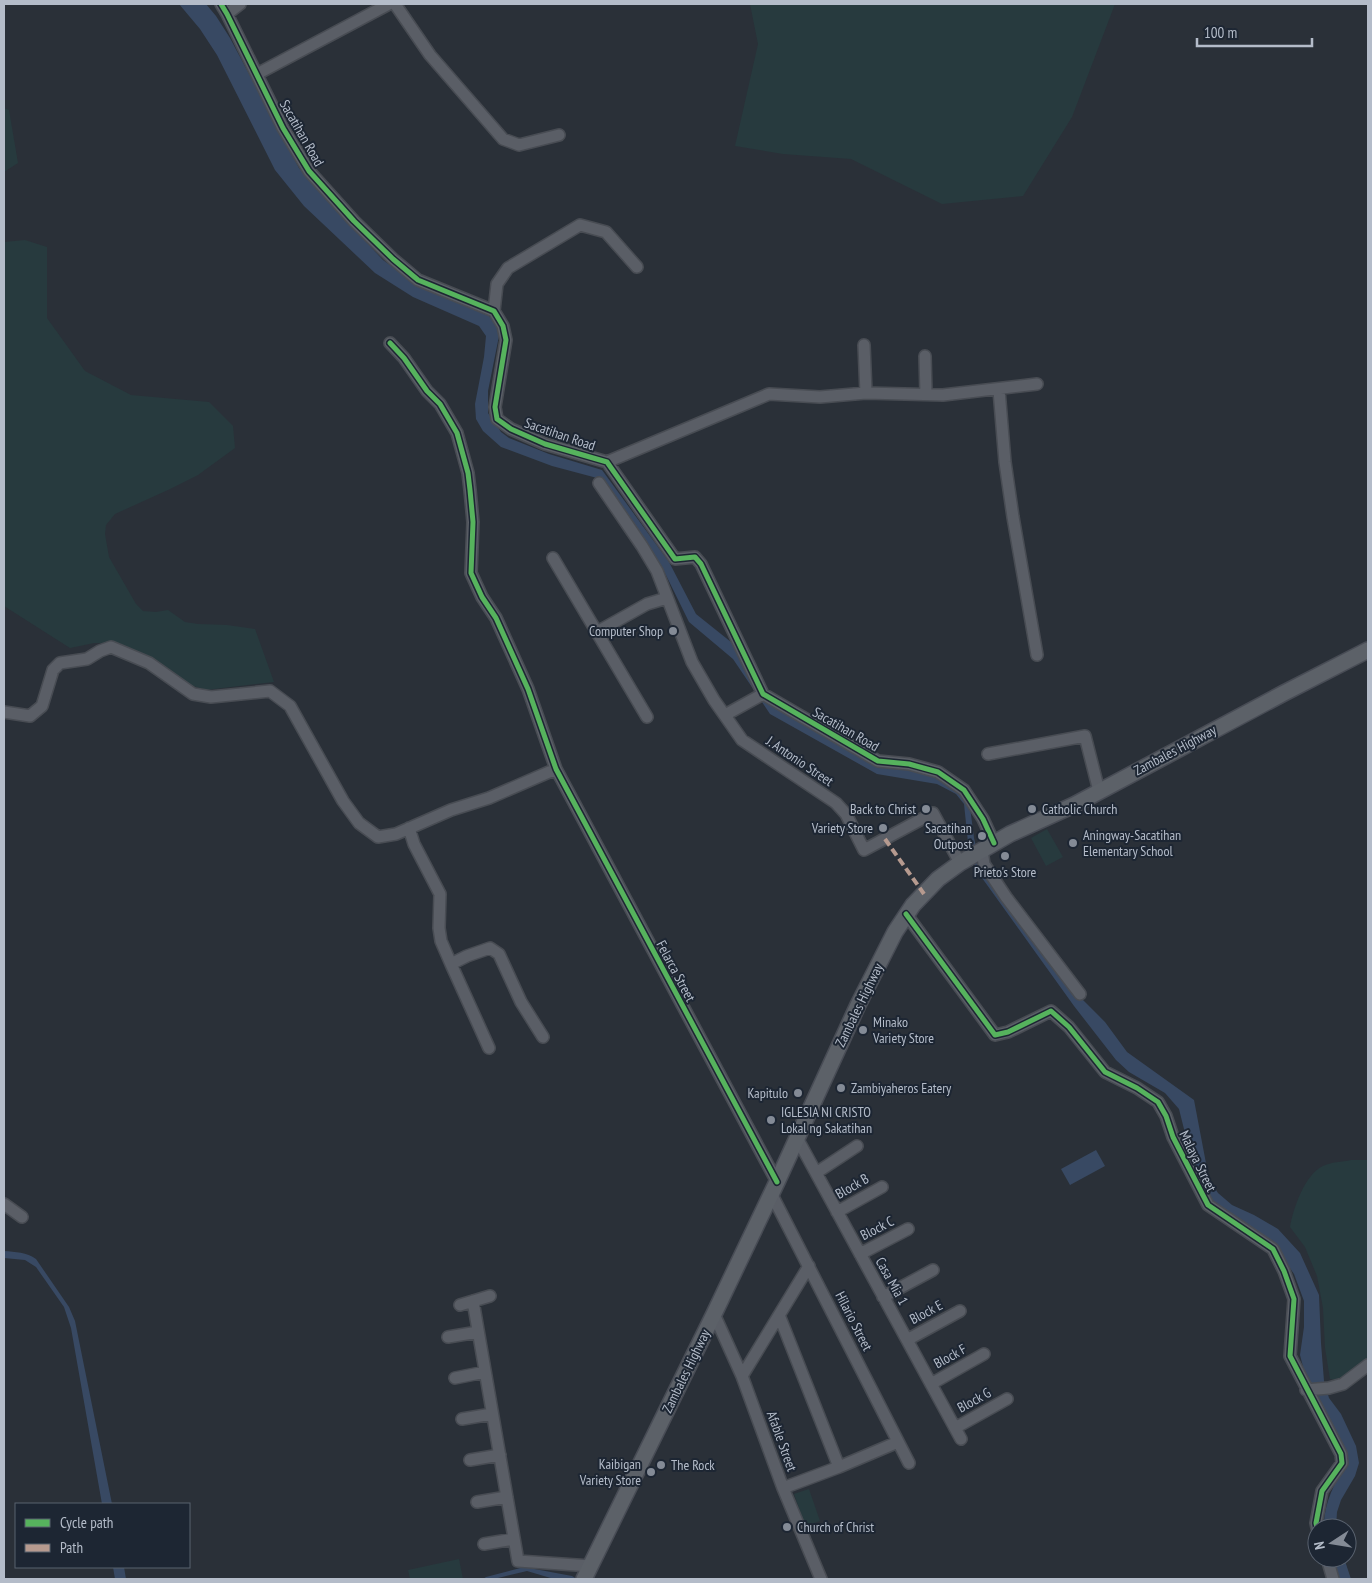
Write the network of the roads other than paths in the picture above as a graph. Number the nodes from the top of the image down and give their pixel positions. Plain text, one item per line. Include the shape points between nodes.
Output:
1 (240, 4) edge
2 (389, 4) edge
3 (395, 4) edge
4 (224, 9) edge
5 (257, 74) junction
6 (559, 135) dead end
7 (637, 267) dead end
8 (494, 311) junction
9 (390, 343) dead end
10 (864, 345) dead end
11 (926, 356) dead end
12 (1037, 384) dead end
13 (999, 390) junction
14 (866, 393) junction
15 (926, 394) junction
16 (607, 462) junction
17 (598, 483) dead end
18 (553, 558) dead end
19 (667, 598) junction
20 (597, 632) junction
21 (1368, 650) edge
22 (1037, 656) dead end
23 (763, 694) junction
24 (4, 712) edge
25 (725, 715) junction
26 (647, 718) dead end
27 (988, 754) dead end
28 (556, 770) junction
29 (1099, 791) junction
30 (409, 828) junction
31 (985, 848) junction
32 (962, 861) junction
33 (906, 914) junction
34 (444, 948) junction
35 (467, 956) junction
36 (451, 964) junction
37 (1080, 994) dead end
38 (543, 1037) dead end
39 (489, 1048) dead end
40 (797, 1138) junction
41 (857, 1146) dead end
42 (816, 1173) junction
43 (882, 1186) dead end
44 (774, 1187) junction
45 (4, 1204) edge
46 (837, 1212) junction
47 (22, 1217) dead end
48 (908, 1229) dead end
49 (860, 1254) junction
50 (809, 1266) junction
51 (933, 1270) dead end
52 (490, 1296) dead end
53 (884, 1297) junction
54 (472, 1302) junction
55 (460, 1305) dead end
56 (960, 1311) dead end
57 (714, 1314) junction
58 (779, 1315) junction
59 (478, 1332) junction
60 (448, 1337) dead end
61 (907, 1340) junction
62 (984, 1354) dead end
63 (1368, 1364) edge
64 (485, 1372) junction
65 (742, 1376) junction
66 (455, 1378) dead end
67 (931, 1384) junction
68 (1306, 1390) junction
69 (1007, 1399) dead end
70 (492, 1414) junction
71 (462, 1419) dead end
72 (955, 1428) junction
73 (961, 1439) dead end
74 (898, 1442) junction
75 (500, 1455) junction
76 (470, 1460) dead end
77 (909, 1463) dead end
78 (839, 1467) junction
79 (783, 1488) junction
80 (507, 1497) junction
81 (477, 1502) dead end
82 (1317, 1518) edge
83 (514, 1539) junction
84 (484, 1544) dead end
85 (587, 1572) edge
86 (821, 1579) edge

1 - 4 street
2 - 5 street
3 - 6 street via 430,55 503,139 519,145
4 - 5 street, Sacatihan Road
5 - 8 street, Sacatihan Road via 283,128 309,171 354,220 418,280
7 - 8 street via 606,232 580,225 508,268 497,284
8 - 16 street, Sacatihan Road via 503,326 506,340 494,407 497,419 545,444
9 - 28 street, Felarca Street via 440,404 457,433 470,490 472,572 528,689
10 - 14 street
11 - 15 street
12 - 13 street
13 - 15 street via 943,396
13 - 22 street via 1005,462
14 - 15 street
14 - 16 street via 820,397 769,394
16 - 23 street, Sacatihan Road via 675,559 695,557 701,564
17 - 19 street, J. Antonio Street via 657,571
18 - 20 street
19 - 20 street via 647,604
19 - 25 street, J. Antonio Street via 692,662
20 - 26 street
21 - 29 main road, Zambales Highway
23 - 25 street
23 - 31 street, Sacatihan Road via 878,761 909,764 938,772 964,790 984,819
24 - 30 street via 30,716 42,706 53,670 60,663 87,659 111,647 149,663 193,694 211,696 270,691 290,706 343,801 359,822 378,837
25 - 32 street, J. Antonio Street via 742,740 836,803 846,814 864,850 934,813
27 - 29 street via 1085,736
28 - 30 street
28 - 44 street, Felarca Street
29 - 31 main road, Zambales Highway
30 - 34 street via 440,894 439,928
31 - 32 main road, Zambales Highway
31 - 37 street, Sacatihan Road via 984,864
32 - 33 main road, Zambales Highway via 938,879
33 - 40 main road, Zambales Highway via 858,1005
33 - 68 street, Malaya Street via 995,1035 1051,1011 1069,1027 1105,1072 1158,1102 1208,1205 1273,1249 1294,1299 1290,1356
34 - 35 street
34 - 36 street
35 - 36 street
35 - 38 street via 490,948 499,954 521,1002
36 - 39 street
40 - 42 street, Casa Mia 1
40 - 44 main road, Zambales Highway
41 - 42 street
42 - 46 street, Casa Mia 1
43 - 46 street, Block B
44 - 50 street, Hilario Street
44 - 57 main road, Zambales Highway
45 - 47 street
46 - 49 street, Casa Mia 1
48 - 49 street, Block C
49 - 53 street, Casa Mia 1
50 - 58 street
50 - 74 street, Hilario Street
51 - 53 street
52 - 54 street
53 - 61 street, Casa Mia 1
54 - 55 street
54 - 59 street
56 - 61 street, Block E
57 - 65 street, Afable Street
57 - 85 main road, Zambales Highway
58 - 65 street
58 - 78 street
59 - 60 street
59 - 64 street
61 - 67 street, Casa Mia 1
62 - 67 street, Block F
63 - 68 street via 1343,1384
64 - 66 street
64 - 70 street
65 - 79 street, Afable Street
67 - 72 street, Casa Mia 1
68 - 82 street, Malaya Street via 1341,1454 1342,1464 1322,1491
69 - 72 street, Block G
70 - 71 street
70 - 75 street
72 - 73 street, Casa Mia 1
74 - 77 street, Hilario Street
74 - 78 street
75 - 76 street
75 - 80 street
78 - 79 street
79 - 86 street, Afable Street
80 - 81 street
80 - 83 street
83 - 84 street
83 - 85 street via 518,1561

